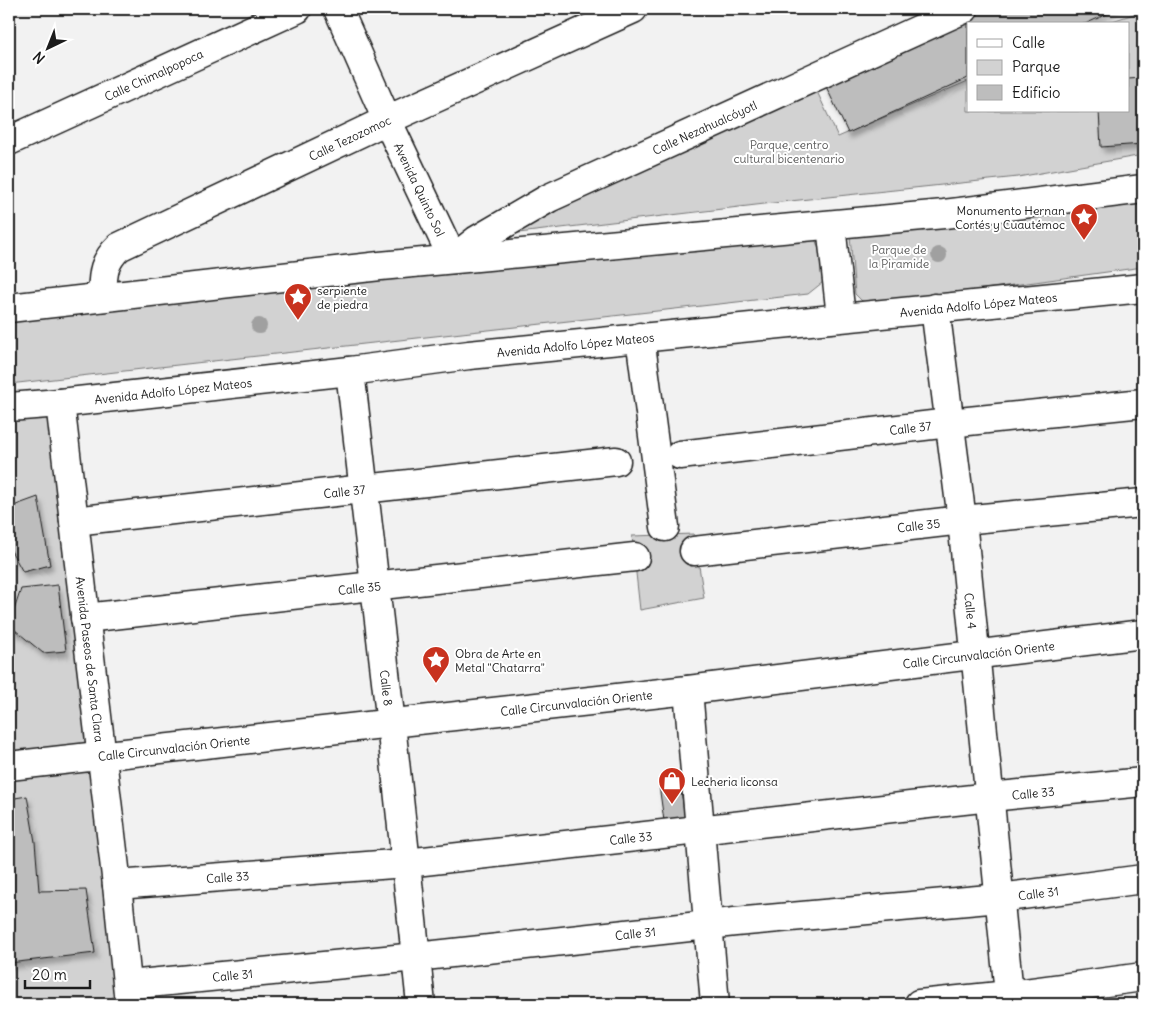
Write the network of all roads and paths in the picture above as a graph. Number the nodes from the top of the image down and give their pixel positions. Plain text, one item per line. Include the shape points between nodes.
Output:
1 (297, 9) edge
2 (338, 9) edge
3 (633, 9) edge
4 (964, 9) edge
5 (387, 120) junction
6 (9, 142) edge
7 (1137, 193) edge
8 (831, 225) junction
9 (453, 259) junction
10 (1143, 288) edge
11 (102, 297) junction
12 (9, 308) edge
13 (934, 308) junction
14 (841, 317) junction
15 (640, 337) junction
16 (350, 371) junction
17 (60, 403) junction
18 (1143, 403) edge
19 (9, 407) edge
20 (950, 423) junction
21 (680, 455) dead end
22 (616, 461) dead end
23 (365, 488) junction
24 (1143, 503) edge
25 (962, 520) junction
26 (74, 521) junction
27 (665, 527) dead end
28 (694, 551) dead end
29 (635, 558) dead end
30 (376, 586) junction
31 (85, 618) junction
32 (1143, 634) edge
33 (976, 654) junction
34 (688, 690) junction
35 (392, 724) junction
36 (102, 756) junction
37 (9, 766) edge
38 (1143, 782) edge
39 (990, 797) junction
40 (701, 830) junction
41 (406, 863) junction
42 (1143, 879) edge
43 (117, 885) junction
44 (1000, 898) junction
45 (709, 925) junction
46 (416, 957) junction
47 (1143, 977) edge
48 (129, 995) edge
49 (1010, 999) edge
50 (421, 1004) edge
51 (715, 1004) edge
52 (919, 1004) edge

1 - 6 street, Calle Chimalpopoca
2 - 5 street, Avenida Quinto Sol
3 - 5 street, Calle Tezozomoc
4 - 9 street, Calle Nezahualcóyotl via 549,198 477,240
5 - 9 street, Avenida Quinto Sol
5 - 11 street, Calle Tezozomoc via 119,247 103,270
7 - 8 street
8 - 9 street
8 - 14 street
9 - 11 street
10 - 13 street, Avenida Adolfo López Mateos
11 - 12 street
13 - 14 street, Avenida Adolfo López Mateos
13 - 20 street, Calle 4
14 - 15 street, Avenida Adolfo López Mateos
15 - 16 street, Avenida Adolfo López Mateos
15 - 27 street
16 - 17 street, Avenida Adolfo López Mateos
16 - 23 street, Calle 8
17 - 19 street, Avenida Adolfo López Mateos
17 - 26 street, Avenida Paseos de Santa Clara
18 - 20 street, Calle 37
20 - 21 street, Calle 37
20 - 25 street, Calle 4
22 - 23 street, Calle 37
23 - 26 street, Calle 37
23 - 30 street, Calle 8
24 - 25 street, Calle 35
25 - 28 street, Calle 35
25 - 33 street, Calle 4
26 - 31 street, Avenida Paseos de Santa Clara
29 - 30 street, Calle 35
30 - 31 street, Calle 35
30 - 35 street, Calle 8
31 - 36 street, Avenida Paseos de Santa Clara
32 - 33 street, Calle Circunvalación Oriente
33 - 34 street, Calle Circunvalación Oriente
33 - 39 street, Calle 4
34 - 35 street, Calle Circunvalación Oriente
34 - 40 street
35 - 36 street, Calle Circunvalación Oriente
35 - 41 street, Calle 8
36 - 37 street, Calle Circunvalación Oriente
36 - 43 street, Avenida Paseos de Santa Clara
38 - 39 street, Calle 33
39 - 40 street, Calle 33
39 - 44 street, Calle 4
40 - 41 street, Calle 33
40 - 45 street
41 - 43 street, Calle 33
41 - 46 street, Calle 8
42 - 44 street, Calle 31
43 - 48 street, Avenida Paseos de Santa Clara
44 - 45 street, Calle 31
44 - 49 street, Calle 4
45 - 46 street, Calle 31
45 - 51 street
46 - 48 street, Calle 31
46 - 50 street, Calle 8
47 - 49 street
49 - 52 street

